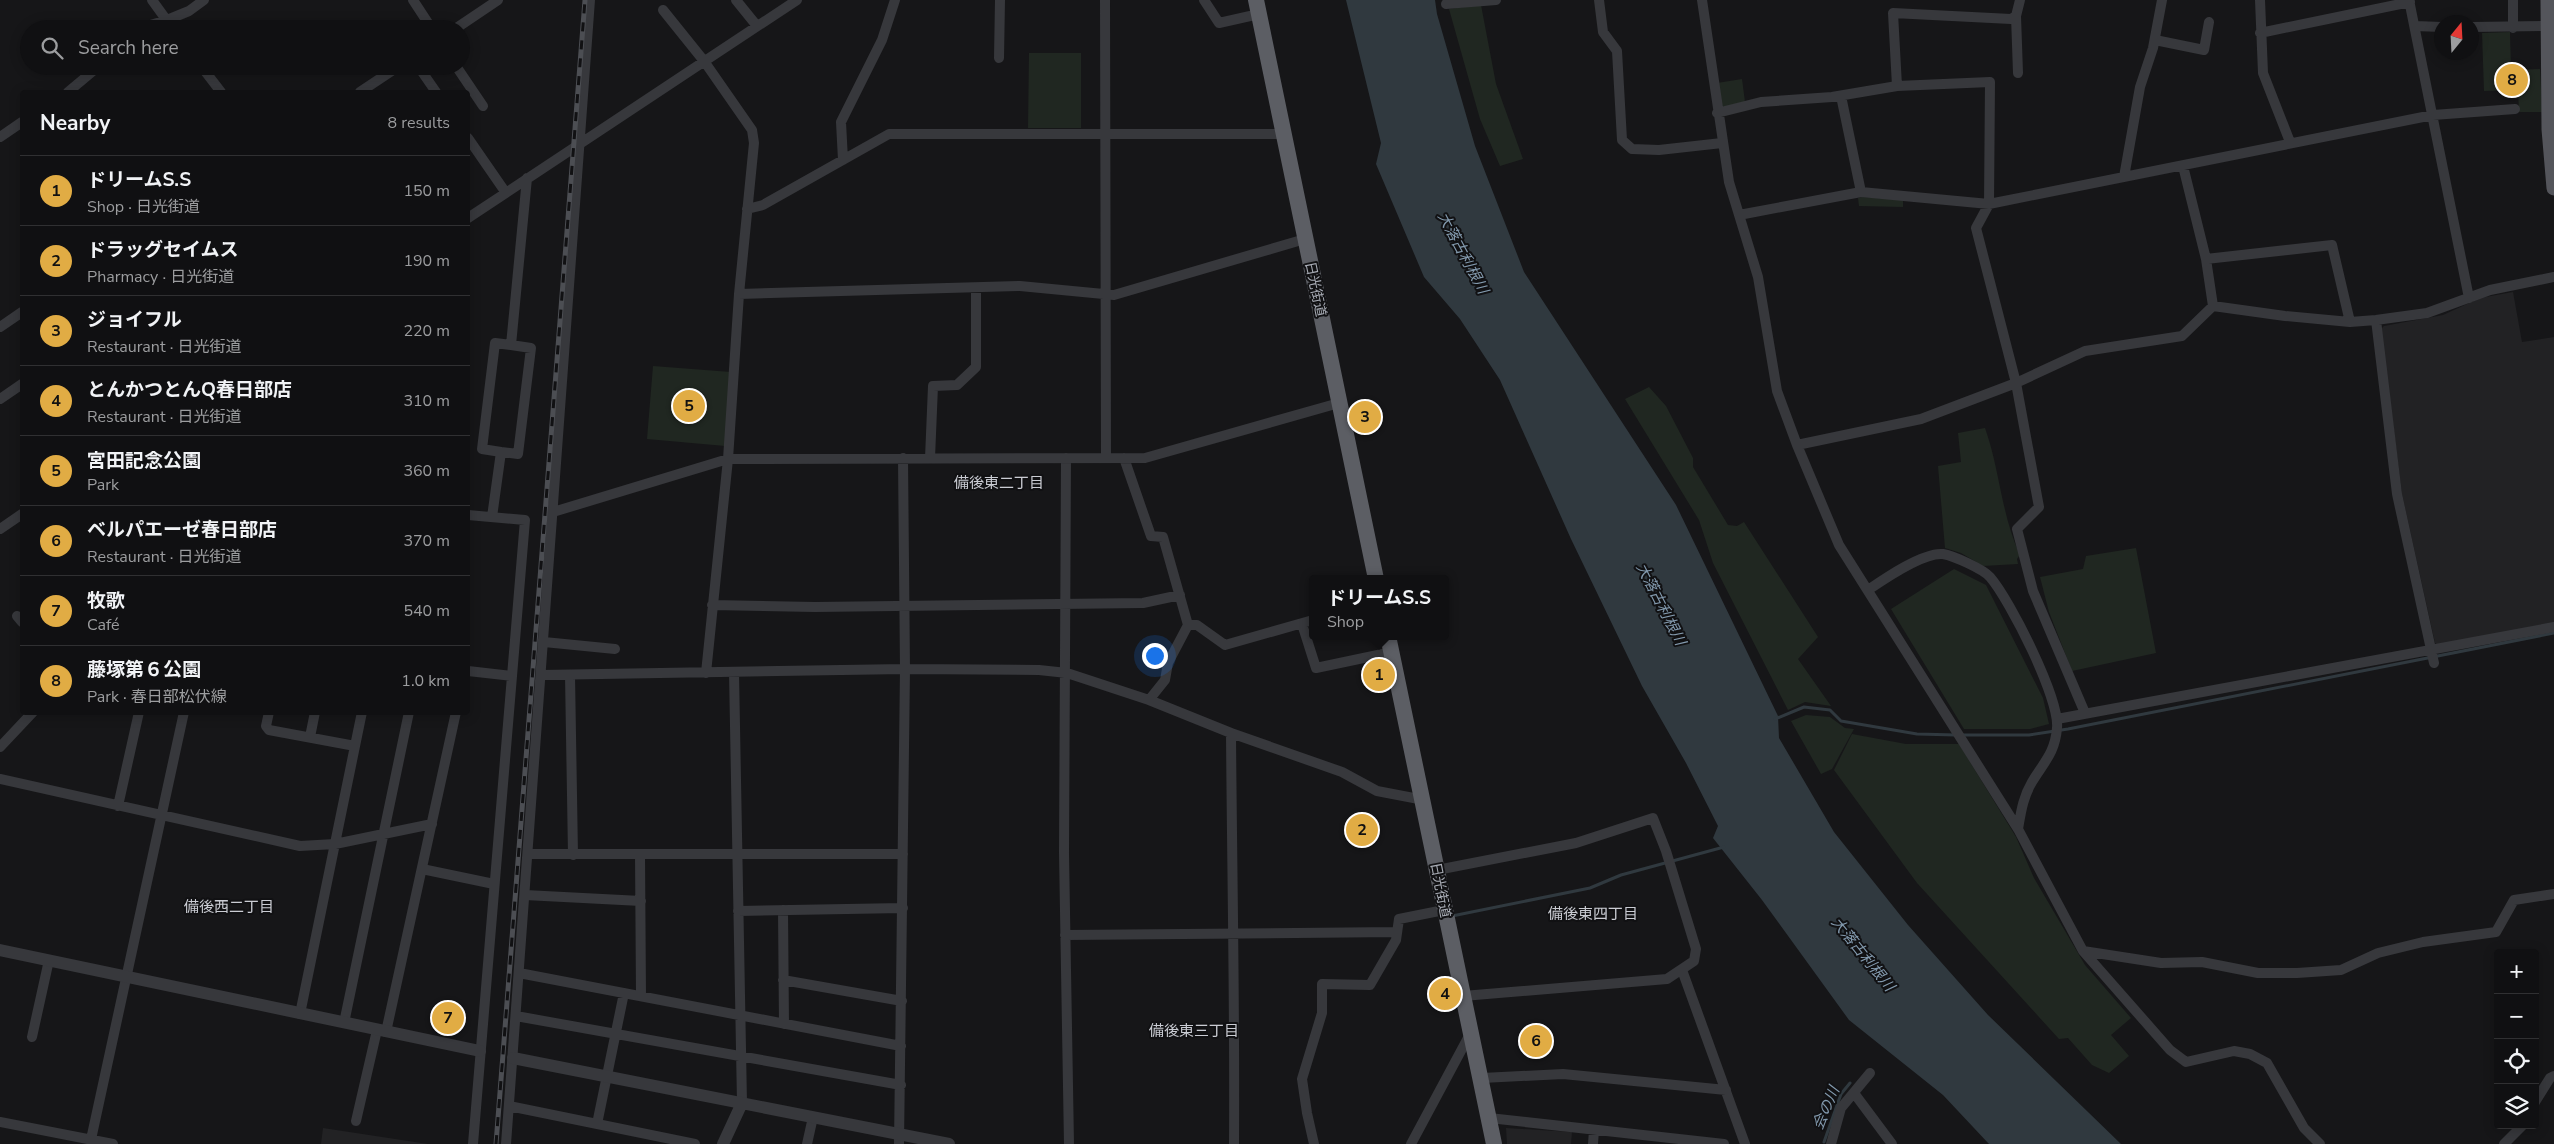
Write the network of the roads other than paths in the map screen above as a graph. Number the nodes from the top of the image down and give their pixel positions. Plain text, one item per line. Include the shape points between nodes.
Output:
1 (152, 0) edge
2 (204, 0) edge
3 (413, 0) edge
4 (498, 0) edge
5 (590, 0) edge
6 (736, 0) edge
7 (797, 0) edge
8 (895, 0) edge
9 (1000, 0) edge
10 (1105, 0) edge
11 (1204, 0) edge
12 (1496, 0) edge
13 (1599, 0) edge
14 (1702, 0) edge
15 (2020, 0) edge
16 (2162, 0) edge
17 (2260, 0) edge
18 (2513, 0) edge
19 (2548, 0) edge
20 (2409, 1) edge
21 (1446, 4) dead end
22 (1258, 7) edge
23 (663, 10) dead end
24 (2016, 16) junction
25 (166, 20) edge
26 (177, 20) edge
27 (426, 20) edge
28 (468, 20) edge
29 (2209, 22) dead end
30 (757, 26) junction
31 (2415, 26) junction
32 (2548, 26) junction
33 (2434, 27) edge
34 (2479, 27) edge
35 (2513, 28) junction
36 (2260, 33) junction
37 (2155, 40) junction
38 (1000, 58) dead end
39 (704, 61) junction
40 (2018, 73) dead end
41 (88, 75) edge
42 (209, 75) edge
43 (386, 75) edge
44 (424, 75) edge
45 (462, 75) edge
46 (1897, 86) junction
47 (70, 90) edge
48 (220, 90) edge
49 (363, 90) edge
50 (435, 90) edge
51 (1841, 96) junction
52 (483, 106) dead end
53 (2515, 109) dead end
54 (1717, 112) junction
55 (2433, 115) junction
56 (20, 123) edge
57 (1106, 133) junction
58 (1283, 134) junction
59 (0, 137) edge
60 (470, 141) edge
61 (2290, 142) junction
62 (580, 143) junction
63 (1722, 143) junction
64 (843, 160) junction
65 (2183, 166) junction
66 (2553, 166) edge
67 (2124, 177) junction
68 (528, 178) junction
69 (2554, 188) edge
70 (1861, 192) junction
71 (506, 193) junction
72 (1989, 204) junction
73 (747, 209) junction
74 (1739, 215) junction
75 (470, 217) edge
76 (1305, 239) junction
77 (2206, 259) junction
78 (2554, 277) edge
79 (976, 288) junction
80 (739, 294) junction
81 (1107, 296) junction
82 (2469, 298) junction
83 (2213, 306) junction
84 (20, 313) edge
85 (2376, 320) junction
86 (2350, 322) junction
87 (0, 327) edge
88 (511, 345) junction
89 (2016, 383) junction
90 (20, 385) edge
91 (0, 399) edge
92 (1339, 404) junction
93 (1797, 445) junction
94 (501, 452) junction
95 (728, 458) junction
96 (903, 458) junction
97 (930, 458) junction
98 (1066, 458) junction
99 (1106, 458) junction
100 (1124, 458) junction
101 (553, 512) junction
102 (20, 515) edge
103 (470, 515) edge
104 (492, 517) junction
105 (0, 530) edge
106 (1375, 575) edge
107 (1868, 590) junction
108 (1180, 595) junction
109 (1067, 604) junction
110 (712, 605) junction
111 (904, 606) junction
112 (1309, 621) edge
113 (1302, 624) junction
114 (1188, 626) junction
115 (2554, 626) edge
116 (1389, 640) edge
117 (544, 642) junction
118 (614, 649) dead end
119 (2431, 651) junction
120 (1392, 652) junction
121 (2434, 663) dead end
122 (905, 669) junction
123 (470, 671) edge
124 (734, 672) junction
125 (706, 673) junction
126 (1067, 673) junction
127 (541, 675) junction
128 (570, 675) junction
129 (512, 676) junction
130 (1149, 700) junction
131 (2085, 712) junction
132 (30, 715) edge
133 (138, 715) edge
134 (183, 715) edge
135 (268, 715) edge
136 (314, 715) edge
137 (361, 715) edge
138 (408, 715) edge
139 (455, 715) edge
140 (2057, 719) junction
141 (1231, 733) junction
142 (310, 738) junction
143 (355, 746) junction
144 (0, 747) edge
145 (0, 779) edge
146 (1424, 800) junction
147 (118, 806) junction
148 (161, 815) junction
149 (432, 824) junction
150 (2018, 829) junction
151 (382, 834) junction
152 (335, 844) junction
153 (528, 854) junction
154 (903, 854) junction
155 (573, 855) junction
156 (640, 855) junction
157 (737, 855) junction
158 (422, 869) junction
159 (1437, 870) junction
160 (494, 884) junction
161 (2554, 894) edge
162 (525, 895) junction
163 (641, 902) junction
164 (903, 908) junction
165 (783, 910) junction
166 (738, 911) junction
167 (1445, 912) junction
168 (1397, 932) junction
169 (1232, 934) junction
170 (1065, 935) junction
171 (0, 950) edge
172 (2083, 951) junction
173 (49, 960) junction
174 (1682, 970) junction
175 (519, 973) junction
176 (126, 976) junction
177 (783, 980) junction
178 (624, 993) junction
179 (641, 996) junction
180 (1463, 996) junction
181 (902, 1001) junction
182 (300, 1014) junction
183 (740, 1015) junction
184 (516, 1016) junction
185 (344, 1023) junction
186 (784, 1024) junction
187 (381, 1031) junction
188 (1471, 1033) junction
189 (615, 1034) junction
190 (32, 1037) dead end
191 (901, 1046) junction
192 (480, 1051) junction
193 (740, 1056) junction
194 (513, 1058) junction
195 (1870, 1073) dead end
196 (606, 1076) junction
197 (2554, 1076) edge
198 (1482, 1078) junction
199 (901, 1085) junction
200 (1726, 1090) junction
201 (1854, 1093) junction
202 (2539, 1096) edge
203 (742, 1103) junction
204 (509, 1106) junction
205 (813, 1117) junction
206 (1489, 1118) junction
207 (356, 1121) dead end
208 (0, 1122) edge
209 (597, 1124) junction
210 (2519, 1129) edge
211 (1594, 1130) junction
212 (900, 1139) edge
213 (666, 1141) edge
214 (90, 1142) edge
215 (113, 1144) edge
216 (472, 1144) edge
217 (506, 1144) edge
218 (695, 1144) edge
219 (723, 1144) edge
220 (808, 1144) edge
221 (949, 1144) edge
222 (1069, 1144) edge
223 (1234, 1144) edge
224 (1314, 1144) edge
225 (1410, 1144) edge
226 (1494, 1144) edge
227 (1593, 1144) edge
228 (1724, 1144) edge
229 (1745, 1144) edge
230 (1831, 1144) edge
231 (1892, 1144) edge
232 (2320, 1144) edge
233 (2504, 1144) edge

1 - 25 street
2 - 26 street
3 - 27 street
4 - 28 street
5 - 62 street
6 - 30 street
7 - 30 street
8 - 64 street via 882,40 841,122
9 - 38 street
10 - 57 street
11 - 22 street via 1219,23
12 - 21 street
13 - 63 street via 1603,32 1617,51 1622,140 1632,149 1650,150
14 - 54 street
15 - 24 street
16 - 37 street
17 - 36 street
18 - 35 street
19 - 32 main road
20 - 31 street
20 - 36 street
22 - 58 highway, 日光街道
23 - 39 street
24 - 40 street
24 - 46 street via 2011,19 1893,13
29 - 37 street via 2204,50
30 - 39 street
31 - 33 street
31 - 55 street
32 - 35 street
32 - 66 main road
34 - 35 street
36 - 61 street via 2263,73
37 - 67 street via 2140,87
39 - 62 street
39 - 73 street via 752,130 754,143
41 - 47 street
42 - 48 street
43 - 49 street
44 - 50 street
45 - 52 street
46 - 51 street
46 - 72 street via 1990,82
51 - 54 street via 1761,102
51 - 70 street
53 - 55 street
54 - 63 street
55 - 61 street
55 - 82 street
56 - 59 street
57 - 58 street
57 - 64 street via 889,134
57 - 81 street
58 - 76 highway, 日光街道
60 - 71 street
61 - 65 street
62 - 68 street
62 - 101 street
63 - 74 street
64 - 73 street via 763,205
65 - 67 street
65 - 77 street
66 - 69 main road
67 - 72 street
68 - 71 street
68 - 88 street
70 - 72 street
70 - 74 street
71 - 75 street
72 - 89 street via 1976,228
73 - 80 street
74 - 93 street via 1758,277 1777,391
76 - 81 street
76 - 92 highway, 日光街道
77 - 83 street
77 - 86 street via 2332,245
78 - 82 street via 2490,290
79 - 80 street
79 - 81 street via 1020,286
79 - 97 street via 976,367 957,385 933,386
80 - 95 street
81 - 99 street
82 - 85 street via 2427,313
83 - 86 street
83 - 89 street via 2182,336 2085,351
84 - 87 street
85 - 86 street
85 - 119 street via 2398,494
88 - 94 street via 495,343 482,449
88 - 94 street via 531,348 518,454
89 - 93 street via 1921,419
89 - 131 street via 2039,507 2017,529 2033,591
90 - 91 street
92 - 100 street via 1145,458
92 - 106 highway, 日光街道
93 - 107 street via 1839,545
94 - 104 street
95 - 96 street
95 - 101 street
95 - 110 street
96 - 97 street
96 - 111 street
97 - 98 street
98 - 99 street
98 - 109 street
99 - 100 street
100 - 108 street via 1151,536 1163,537
101 - 117 street
102 - 105 street
103 - 104 street
104 - 129 street via 525,520
107 - 140 street via 1918,560 1942,554 1965,562 1989,576 2019,625 2053,700
107 - 150 street
108 - 109 street via 1143,603
108 - 114 street
109 - 111 street
109 - 126 street
110 - 111 street
110 - 125 street
111 - 122 street
112 - 113 street
113 - 114 street via 1225,645 1197,625
113 - 120 street via 1316,668
114 - 130 street via 1168,663 1165,680
115 - 119 street
116 - 120 highway, 日光街道
117 - 118 street
117 - 127 street
119 - 121 street
119 - 131 street
120 - 146 highway, 日光街道
122 - 124 street
122 - 126 street
122 - 154 street
123 - 129 street
124 - 125 street
124 - 157 street
125 - 128 street
126 - 130 street
126 - 170 street
127 - 128 street
127 - 153 street
128 - 155 street
129 - 160 street
130 - 141 street
131 - 140 street
132 - 144 street
133 - 147 street
134 - 148 street
135 - 142 street via 266,726 269,730
136 - 142 street
137 - 143 street
138 - 151 street
139 - 149 street
140 - 150 street via 2055,748 2023,800
141 - 146 street via 1342,772 1377,791
141 - 169 street
142 - 143 street
143 - 152 street
145 - 147 street
146 - 159 highway, 日光街道
147 - 148 street
148 - 152 street via 300,846
148 - 176 street
149 - 151 street
149 - 158 street
150 - 172 street
151 - 152 street
151 - 185 street
152 - 182 street
153 - 155 street
153 - 162 street
154 - 157 street
154 - 164 street
155 - 156 street
156 - 157 street
156 - 163 street
157 - 166 street
158 - 160 street
158 - 187 street
159 - 167 highway, 日光街道
159 - 174 street via 1576,842 1653,818 1696,949 1694,961
160 - 192 street
161 - 172 street via 2514,900 2496,932 2423,942 2378,953 2341,970 2258,972 2202,962 2161,963
162 - 163 street
162 - 175 street
163 - 179 street
164 - 165 street
164 - 181 street
165 - 166 street
165 - 177 street
166 - 183 street
167 - 168 street via 1399,920
167 - 180 highway, 日光街道
168 - 169 street
168 - 224 street via 1396,940 1370,985 1322,984 1322,1013 1302,1079
169 - 170 street
169 - 223 street
170 - 222 street
171 - 173 street
172 - 232 street via 2170,1050 2186,1062 2234,1052 2250,1054 2266,1063 2304,1128
173 - 176 street
173 - 190 street
174 - 180 street via 1667,979
174 - 200 street
175 - 178 street
175 - 184 street
176 - 182 street
176 - 214 street
177 - 181 street
177 - 186 street
178 - 179 street
178 - 189 street
179 - 183 street
180 - 188 highway, 日光街道
181 - 191 street
182 - 185 street
183 - 186 street
183 - 193 street
184 - 189 street
184 - 194 street
185 - 187 street
186 - 191 street
187 - 192 street
187 - 207 street
188 - 198 highway, 日光街道
188 - 225 street
189 - 193 street
189 - 196 street
191 - 199 street
192 - 216 street
193 - 199 street
193 - 203 street
194 - 196 street
194 - 204 street
195 - 201 street
196 - 203 street
196 - 209 street
197 - 202 street
198 - 200 street via 1563,1074
198 - 206 highway, 日光街道
199 - 212 street
200 - 229 street
201 - 230 street via 1842,1108
201 - 231 street
203 - 205 street
203 - 219 street
204 - 209 street
204 - 217 street
205 - 212 street
205 - 220 street
206 - 211 street
206 - 226 highway, 日光街道
208 - 214 street
209 - 213 street
210 - 233 street
211 - 227 street
211 - 228 street
212 - 221 street
213 - 218 street
214 - 215 street

